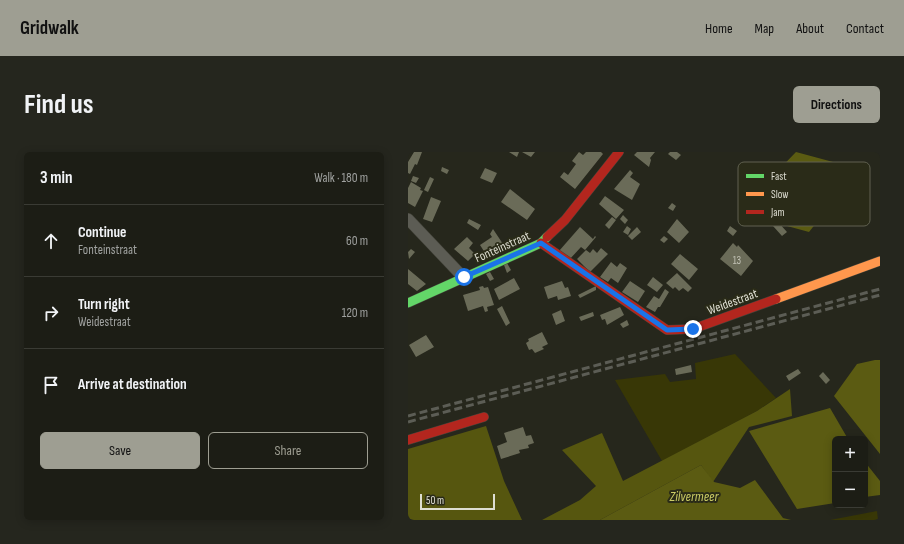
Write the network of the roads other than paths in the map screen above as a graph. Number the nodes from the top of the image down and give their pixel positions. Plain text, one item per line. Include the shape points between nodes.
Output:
1 (619, 152) edge
2 (408, 219) edge
3 (541, 243) junction
4 (880, 261) edge
5 (464, 277) junction
6 (408, 303) edge
7 (484, 417) dead end
8 (408, 440) edge

1 - 3 street, Fonteinstraat via 565,220
2 - 5 street
3 - 4 street, Weidestraat via 667,330 693,329
3 - 5 street, Fonteinstraat
5 - 6 street, Fonteinstraat
7 - 8 street

